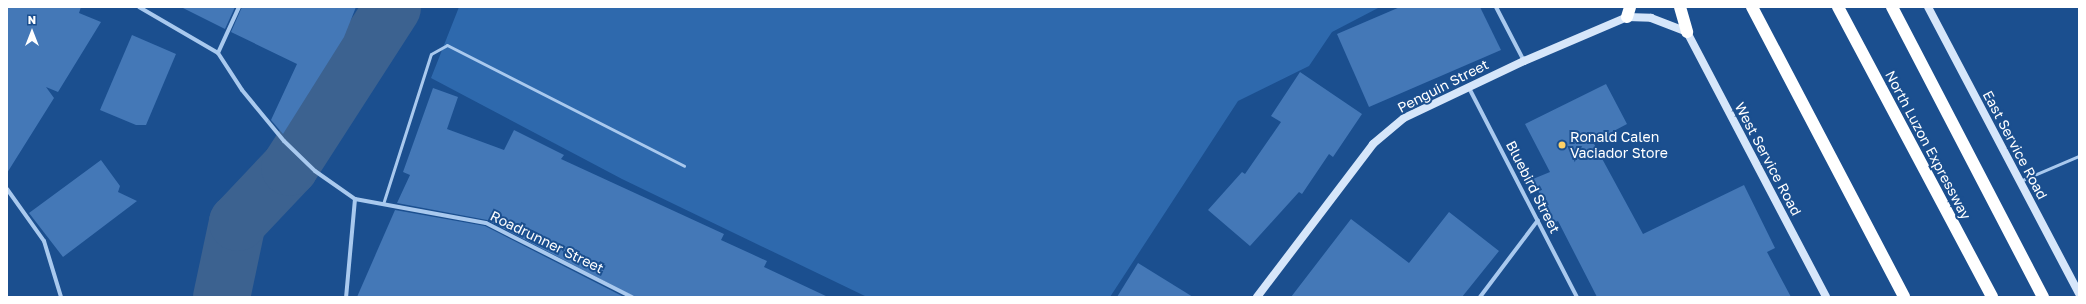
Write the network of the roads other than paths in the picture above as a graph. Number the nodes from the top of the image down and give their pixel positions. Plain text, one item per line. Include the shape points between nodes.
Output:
1 (139, 7) edge
2 (239, 7) edge
3 (1496, 7) edge
4 (1680, 7) edge
5 (1752, 7) edge
6 (1838, 7) edge
7 (1892, 7) edge
8 (1928, 7) edge
9 (1629, 12) edge
10 (1687, 32) junction
11 (218, 53) junction
12 (1524, 60) junction
13 (1468, 86) junction
14 (2079, 156) edge
15 (684, 166) dead end
16 (2020, 182) junction
17 (7, 189) edge
18 (355, 199) junction
19 (383, 204) junction
20 (1538, 220) junction
21 (2079, 294) edge
22 (61, 297) edge
23 (346, 297) edge
24 (632, 297) edge
25 (1257, 297) edge
26 (1480, 297) edge
27 (1577, 297) edge
28 (1826, 297) edge
29 (1904, 297) edge
30 (1992, 297) edge
31 (2043, 297) edge

1 - 11 street
2 - 11 street
3 - 12 street
4 - 10 highway
5 - 29 highway
6 - 30 highway, North Luzon Expressway
7 - 31 highway
8 - 16 street, East Service Road
9 - 10 street, Penguin Street
9 - 12 street, Penguin Street
10 - 28 street, West Service Road
11 - 18 street via 242,90 284,141 315,170
12 - 13 street, Penguin Street
13 - 20 street, Bluebird Street
13 - 25 street, Penguin Street via 1404,118 1373,144
14 - 16 lane
15 - 19 lane via 447,45 431,54
16 - 21 street, East Service Road
17 - 22 street via 44,241
18 - 19 street, Roadrunner Street
18 - 23 street
19 - 24 street, Roadrunner Street via 486,223
20 - 26 street
20 - 27 street, Bluebird Street

